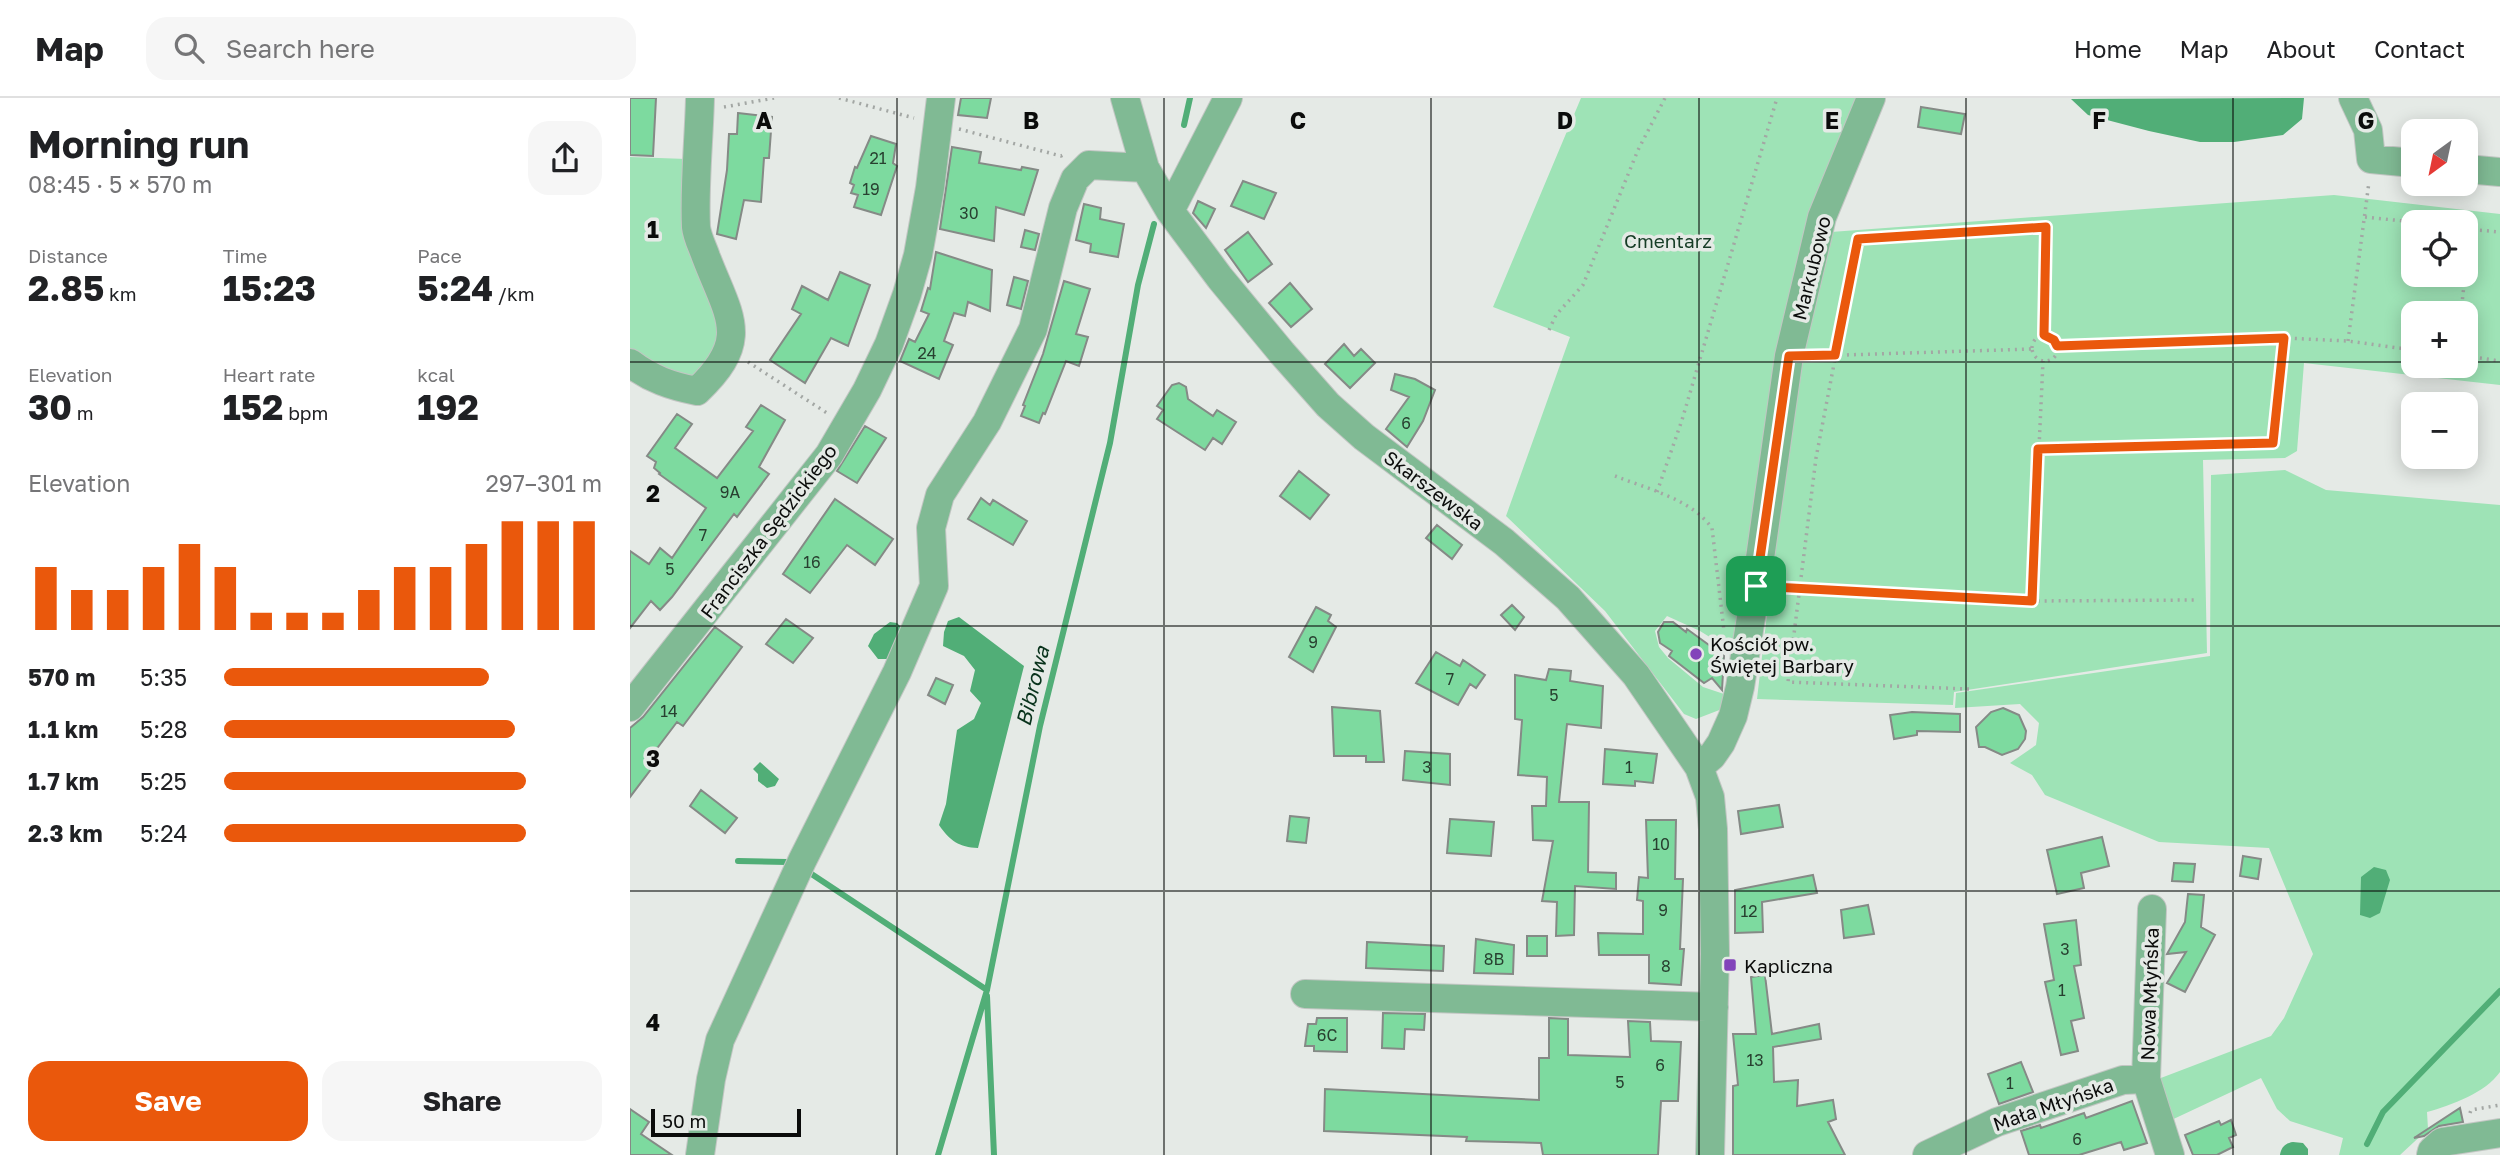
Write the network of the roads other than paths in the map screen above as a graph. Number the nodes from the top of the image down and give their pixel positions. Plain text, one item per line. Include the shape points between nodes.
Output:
1 (941, 98) edge
2 (1125, 98) edge
3 (1228, 98) edge
4 (1871, 98) edge
5 (2353, 98) edge
6 (712, 102) edge
7 (919, 108) edge
8 (2401, 162) edge
9 (1145, 168) junction
10 (2478, 170) edge
11 (2500, 172) edge
12 (1170, 211) junction
13 (639, 369) edge
14 (630, 681) edge
15 (630, 707) edge
16 (1699, 767) junction
17 (2152, 909) dead end
18 (1305, 994) dead end
19 (1714, 1007) junction
20 (2146, 1079) junction
21 (2500, 1133) edge
22 (700, 1155) edge
23 (1710, 1155) edge
24 (1927, 1155) edge
25 (2171, 1155) edge
26 (2431, 1155) edge

1 - 15 street, Franciszka Sędzickiego via 918,255 898,319 867,390 829,455
2 - 9 street, Skarszewska
3 - 12 street
4 - 16 street, Markubowo via 1822,217 1789,356 1733,716 1721,743
5 - 8 street via 2368,130 2371,159
6 - 13 street via 696,230 724,298 733,330 730,349 715,375 697,391 674,387
7 - 14 street, Franciszka Sędzickiego via 905,229 894,274 858,368 812,448
9 - 12 street, Skarszewska
9 - 22 street via 1089,165 1075,179 1063,208 1033,329 987,422 940,495 931,528 934,586 720,1040
10 - 11 street
12 - 16 street, Skarszewska via 1220,278 1328,405 1397,464 1504,542 1568,598 1636,675
16 - 19 street via 1710,797 1713,829
17 - 20 street, Nowa Młyńska
18 - 19 street
19 - 23 street
20 - 24 street, Mała Młyńska via 2123,1080 1997,1122
20 - 25 street
21 - 26 street via 2442,1142

